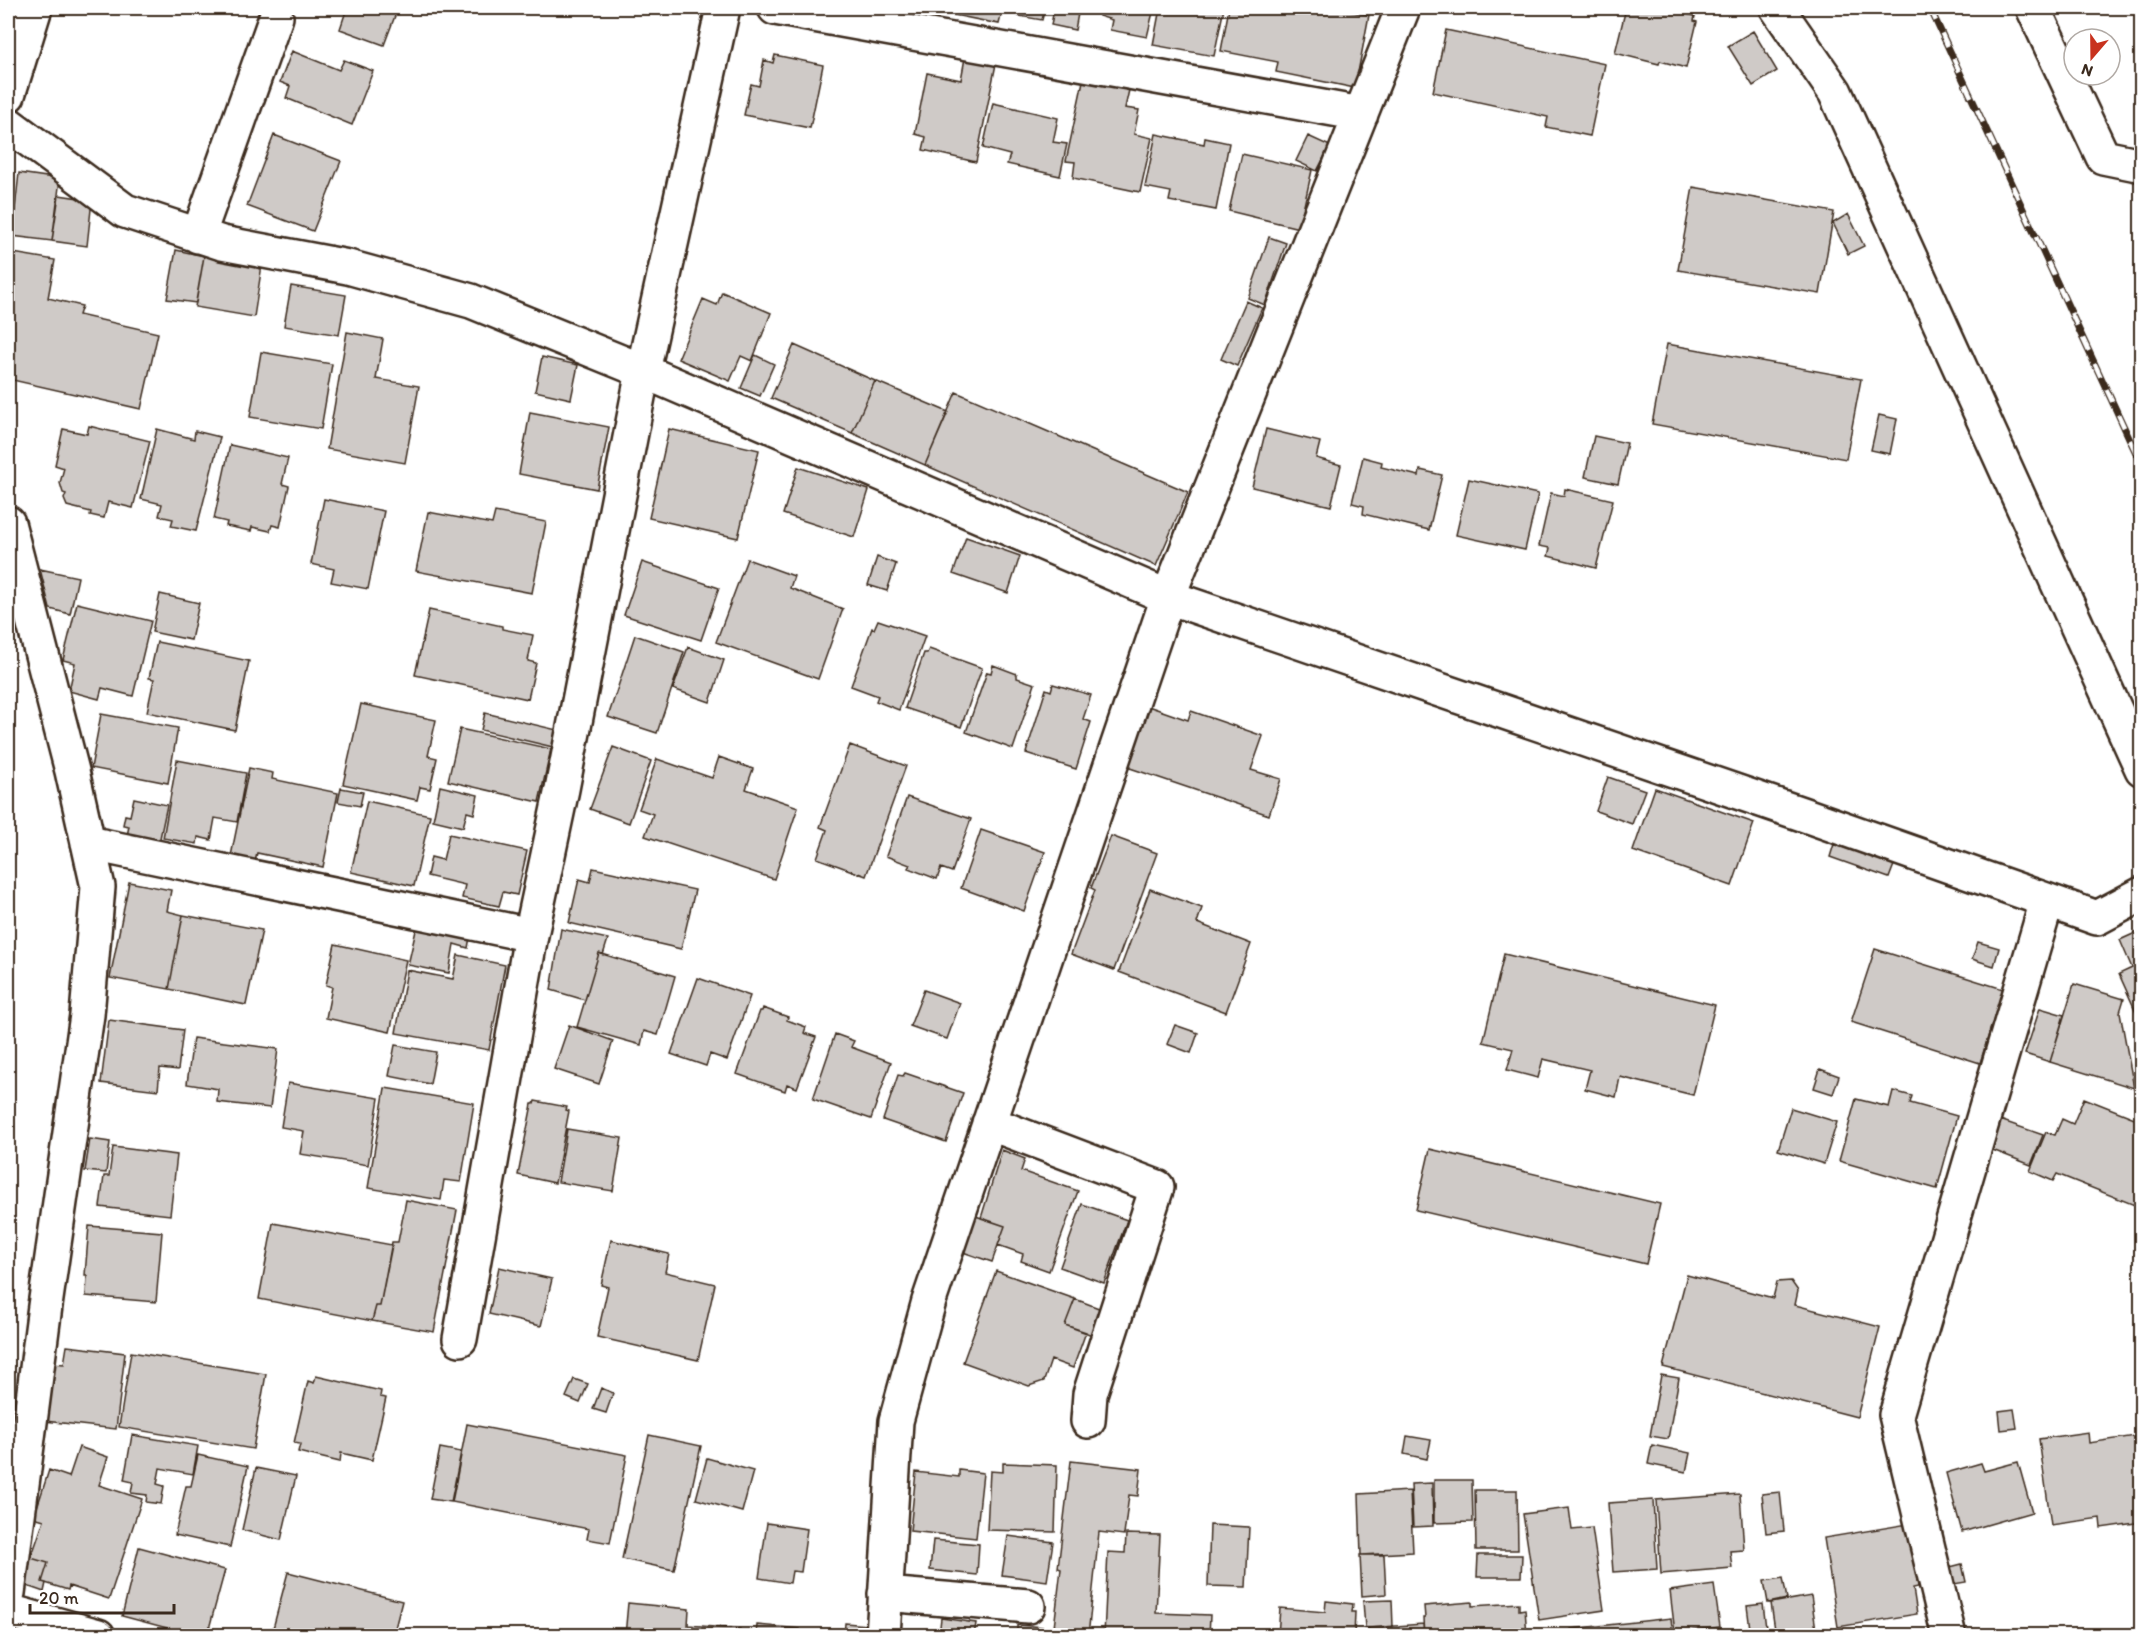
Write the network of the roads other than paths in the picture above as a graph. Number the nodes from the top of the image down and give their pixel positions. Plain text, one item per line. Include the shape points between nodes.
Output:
1 (35, 8) edge
2 (723, 8) edge
3 (775, 8) edge
4 (1403, 8) edge
5 (1778, 8) edge
6 (2033, 8) edge
7 (276, 17) dead end
8 (8, 95) edge
9 (1361, 114) junction
10 (8, 124) edge
11 (2142, 165) edge
12 (198, 236) junction
13 (643, 371) junction
14 (8, 523) edge
15 (1168, 597) junction
16 (2142, 769) edge
17 (88, 843) junction
18 (2142, 894) edge
19 (2047, 901) junction
20 (531, 935) junction
21 (989, 1123) junction
22 (460, 1339) dead end
23 (1088, 1421) dead end
24 (8, 1593) edge
25 (885, 1594) junction
26 (1028, 1606) dead end
27 (8, 1611) edge
28 (98, 1635) edge
29 (883, 1635) edge
30 (1949, 1635) edge

1 - 8 street
2 - 13 street
3 - 9 street
4 - 9 street
5 - 16 street via 1835,92
6 - 11 street via 2103,157
7 - 12 street
9 - 15 street
10 - 12 street via 125,212
12 - 13 street via 348,267 471,301
13 - 15 street
13 - 20 street
14 - 17 street
15 - 19 street
15 - 21 street
17 - 20 street
17 - 24 street via 98,887 87,1015
18 - 19 street via 2097,918
19 - 30 street via 1896,1415
20 - 22 street
21 - 23 street via 1157,1187 1090,1394
21 - 25 street via 929,1301 896,1421
25 - 26 street
25 - 29 street
27 - 28 street

